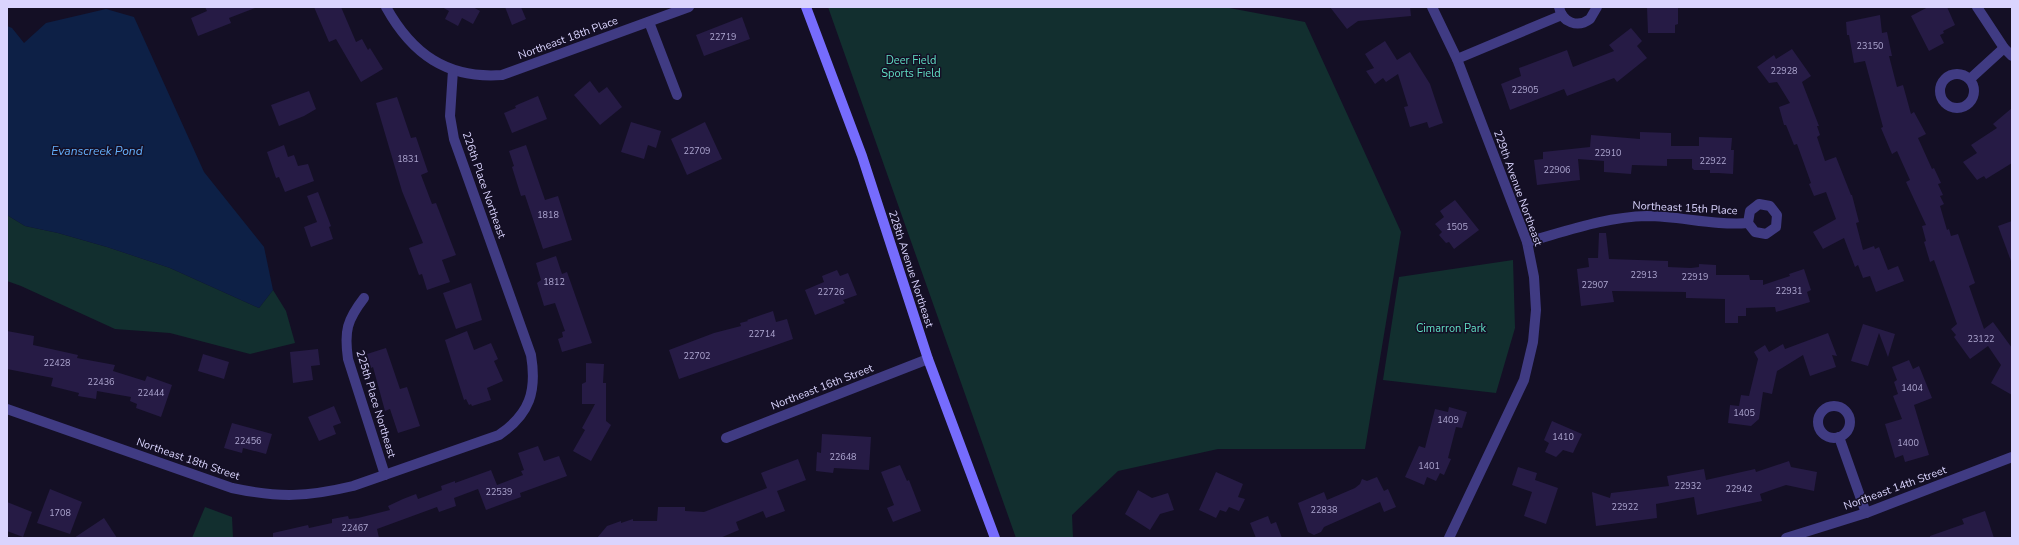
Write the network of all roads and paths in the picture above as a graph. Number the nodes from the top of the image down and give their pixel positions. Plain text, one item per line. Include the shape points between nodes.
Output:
1 (386, 7) edge
2 (689, 7) edge
3 (806, 7) edge
4 (1432, 7) edge
5 (1597, 7) edge
6 (1977, 7) edge
7 (1560, 11) edge
8 (649, 22) junction
9 (2004, 48) junction
10 (2012, 56) edge
11 (1457, 59) junction
12 (453, 70) junction
13 (1970, 79) dead end
14 (677, 95) dead end
15 (1748, 223) dead end
16 (1528, 242) junction
17 (364, 298) dead end
18 (928, 359) junction
19 (531, 396) joint
20 (7, 409) edge
21 (1839, 437) dead end
22 (726, 438) dead end
23 (2012, 457) edge
24 (385, 475) junction
25 (1866, 513) junction
26 (995, 538) edge
27 (1449, 538) edge
28 (1786, 538) edge

1 - 12 street via 397,28 411,44 430,59
2 - 8 street, Northeast 18th Place
3 - 18 main road, 228th Avenue Northeast via 862,156
4 - 11 street, 229th Avenue Northeast
5 - 7 street via 1595,14 1585,23 1572,23
6 - 9 street
7 - 11 street
8 - 12 street, Northeast 18th Place via 502,75 485,76
8 - 14 street
9 - 10 street
9 - 13 street
11 - 16 street, 229th Avenue Northeast
12 - 19 street, 226th Place Northeast via 450,116 454,139 531,355 535,374
15 - 16 street, Northeast 15th Place via 1648,216 1622,217
16 - 27 street, 229th Avenue Northeast via 1536,310 1533,342 1524,380
17 - 24 street, 225th Place Northeast via 346,326 346,344 348,359
18 - 22 street, Northeast 16th Street
18 - 26 main road, 228th Avenue Northeast
19 - 24 street, Northeast 18th Street via 526,409 513,425 499,435
20 - 24 street, Northeast 18th Street via 232,488 264,495 296,496 330,491
21 - 25 street
23 - 25 street, Northeast 14th Street
25 - 28 street, Northeast 14th Street

